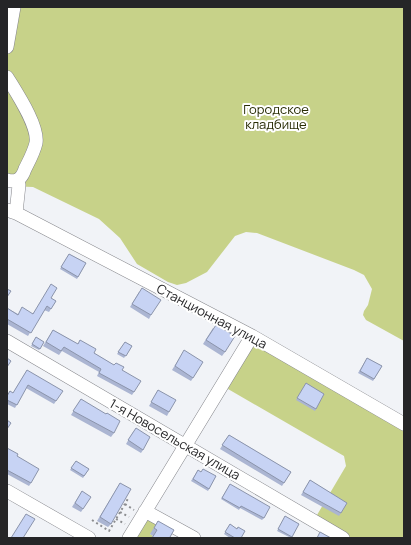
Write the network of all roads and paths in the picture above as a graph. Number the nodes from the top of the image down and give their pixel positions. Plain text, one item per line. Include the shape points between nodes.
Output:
1 (14, 7) edge
2 (7, 47) edge
3 (7, 77) edge
4 (12, 180) edge
5 (12, 211) edge
6 (252, 336) junction
7 (7, 341) edge
8 (404, 424) edge
9 (185, 446) junction
10 (7, 491) edge
11 (129, 497) edge
12 (145, 511) junction
13 (92, 520) dead end
14 (89, 538) edge
15 (129, 538) edge
16 (194, 538) edge
17 (343, 538) edge

1 - 2 street
3 - 4 street via 36,134 36,143 22,176
4 - 5 street via 19,185
5 - 6 street, Станционная улица
6 - 8 street, Станционная улица
6 - 9 street
7 - 9 street, 1-я Новосельская улица
9 - 12 street
9 - 17 street, 1-я Новосельская улица
10 - 14 street
11 - 13 path via 109,531
12 - 15 street
12 - 16 street

